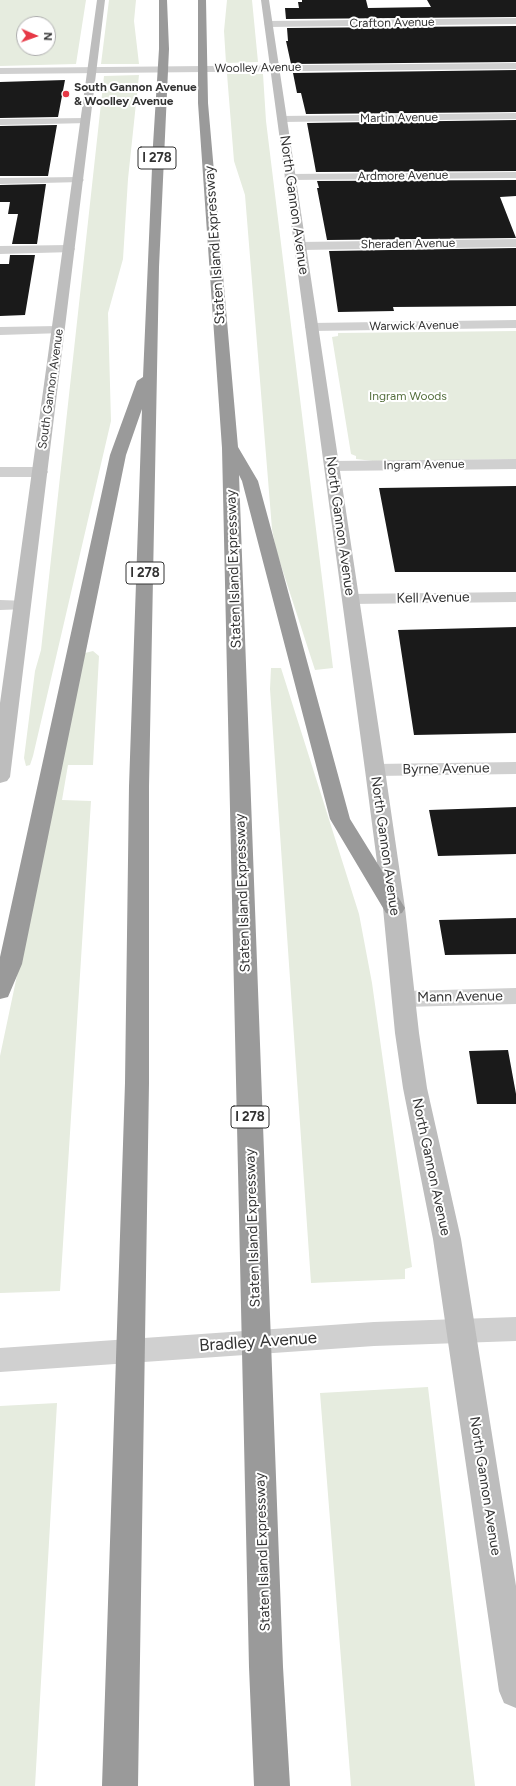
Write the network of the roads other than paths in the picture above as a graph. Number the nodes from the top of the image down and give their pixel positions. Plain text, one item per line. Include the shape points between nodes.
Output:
1 (101, 0) edge
2 (163, 0) edge
3 (202, 0) edge
4 (265, 0) edge
5 (516, 21) edge
6 (269, 24) junction
7 (516, 66) edge
8 (275, 68) junction
9 (92, 70) junction
10 (0, 71) edge
11 (516, 116) edge
12 (282, 119) junction
13 (86, 121) junction
14 (0, 122) edge
15 (516, 175) edge
16 (290, 177) junction
17 (78, 180) junction
18 (0, 181) edge
19 (516, 243) edge
20 (300, 246) junction
21 (69, 249) junction
22 (0, 250) edge
23 (516, 324) edge
24 (312, 327) junction
25 (58, 330) junction
26 (0, 331) edge
27 (151, 361) junction
28 (230, 448) junction
29 (516, 464) edge
30 (332, 466) junction
31 (0, 472) edge
32 (40, 472) junction
33 (516, 597) edge
34 (351, 599) junction
35 (0, 605) edge
36 (22, 605) junction
37 (516, 768) edge
38 (375, 770) junction
39 (0, 777) edge
40 (394, 908) junction
41 (0, 990) edge
42 (516, 996) edge
43 (404, 999) junction
44 (516, 1328) edge
45 (461, 1330) junction
46 (0, 1360) edge
47 (516, 1691) edge
48 (120, 1786) edge
49 (272, 1786) edge

1 - 9 main road, South Gannon Avenue
2 - 27 highway, I 278 via 164,49
3 - 28 highway, Staten Island Expressway / I 278 via 204,103
4 - 6 main road, North Gannon Avenue
5 - 6 street, Crafton Avenue
6 - 8 main road, North Gannon Avenue
7 - 8 street, Woolley Avenue
8 - 9 street, Woolley Avenue
8 - 12 main road, North Gannon Avenue
9 - 10 street, Woolley Avenue
9 - 13 main road, South Gannon Avenue
11 - 12 street, Martin Avenue
12 - 16 main road, North Gannon Avenue
13 - 14 street
13 - 17 main road, South Gannon Avenue
15 - 16 street, Ardmore Avenue
16 - 20 main road, North Gannon Avenue
17 - 18 street
17 - 21 main road, South Gannon Avenue
19 - 20 street, Sheraden Avenue
20 - 24 main road, North Gannon Avenue
21 - 22 street
21 - 25 main road, South Gannon Avenue
23 - 24 street, Warwick Avenue
24 - 30 main road, North Gannon Avenue
25 - 26 street
25 - 32 main road, South Gannon Avenue
27 - 41 highway via 118,455 12,956
27 - 48 highway, I 278 via 139,786 137,1083
28 - 40 highway via 250,481 340,819
28 - 49 highway, Staten Island Expressway / I 278 via 266,1659
29 - 30 street, Ingram Avenue
30 - 34 main road, North Gannon Avenue
31 - 32 street
32 - 36 main road, South Gannon Avenue
33 - 34 street, Kell Avenue
34 - 38 main road, North Gannon Avenue
35 - 36 street
36 - 39 main road, South Gannon Avenue
37 - 38 street, Byrne Avenue
38 - 40 main road, North Gannon Avenue
40 - 43 main road, North Gannon Avenue
42 - 43 street, Mann Avenue
43 - 45 main road, North Gannon Avenue via 415,1088 446,1239
44 - 45 street, Bradley Avenue
45 - 46 street, Bradley Avenue
45 - 47 main road, North Gannon Avenue

